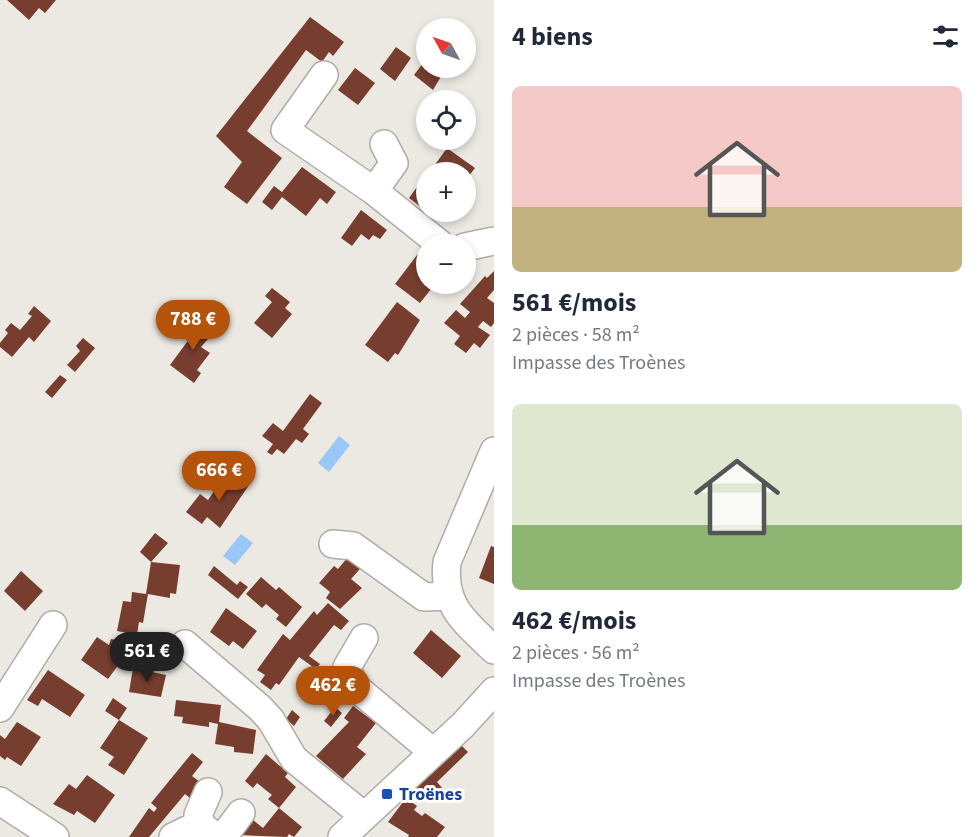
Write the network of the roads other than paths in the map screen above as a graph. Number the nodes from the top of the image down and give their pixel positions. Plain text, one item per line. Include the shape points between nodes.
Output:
1 (324, 75) dead end
2 (384, 144) dead end
3 (374, 191) junction
4 (428, 234) edge
5 (494, 241) edge
6 (476, 245) edge
7 (493, 456) edge
8 (333, 544) dead end
9 (449, 596) junction
10 (53, 625) dead end
11 (364, 638) dead end
12 (185, 644) dead end
13 (494, 650) edge
14 (494, 691) edge
15 (0, 708) edge
16 (433, 752) junction
17 (208, 792) dead end
18 (0, 801) edge
19 (241, 813) dead end
20 (364, 816) junction
21 (55, 837) edge
22 (173, 837) edge
23 (197, 837) edge
24 (216, 837) edge
25 (223, 837) edge
26 (342, 837) edge

1 - 3 street via 285,130
2 - 3 street via 394,163
3 - 4 street
5 - 6 street
7 - 9 street via 447,562
8 - 9 street via 353,546 424,597
9 - 13 street via 457,613
10 - 15 street
11 - 16 street via 347,666 353,685
12 - 20 street via 260,708 294,759
14 - 16 street
16 - 20 street
17 - 24 street via 198,815 202,826
18 - 21 street
19 - 25 street
20 - 26 street
22 - 23 street via 188,830

